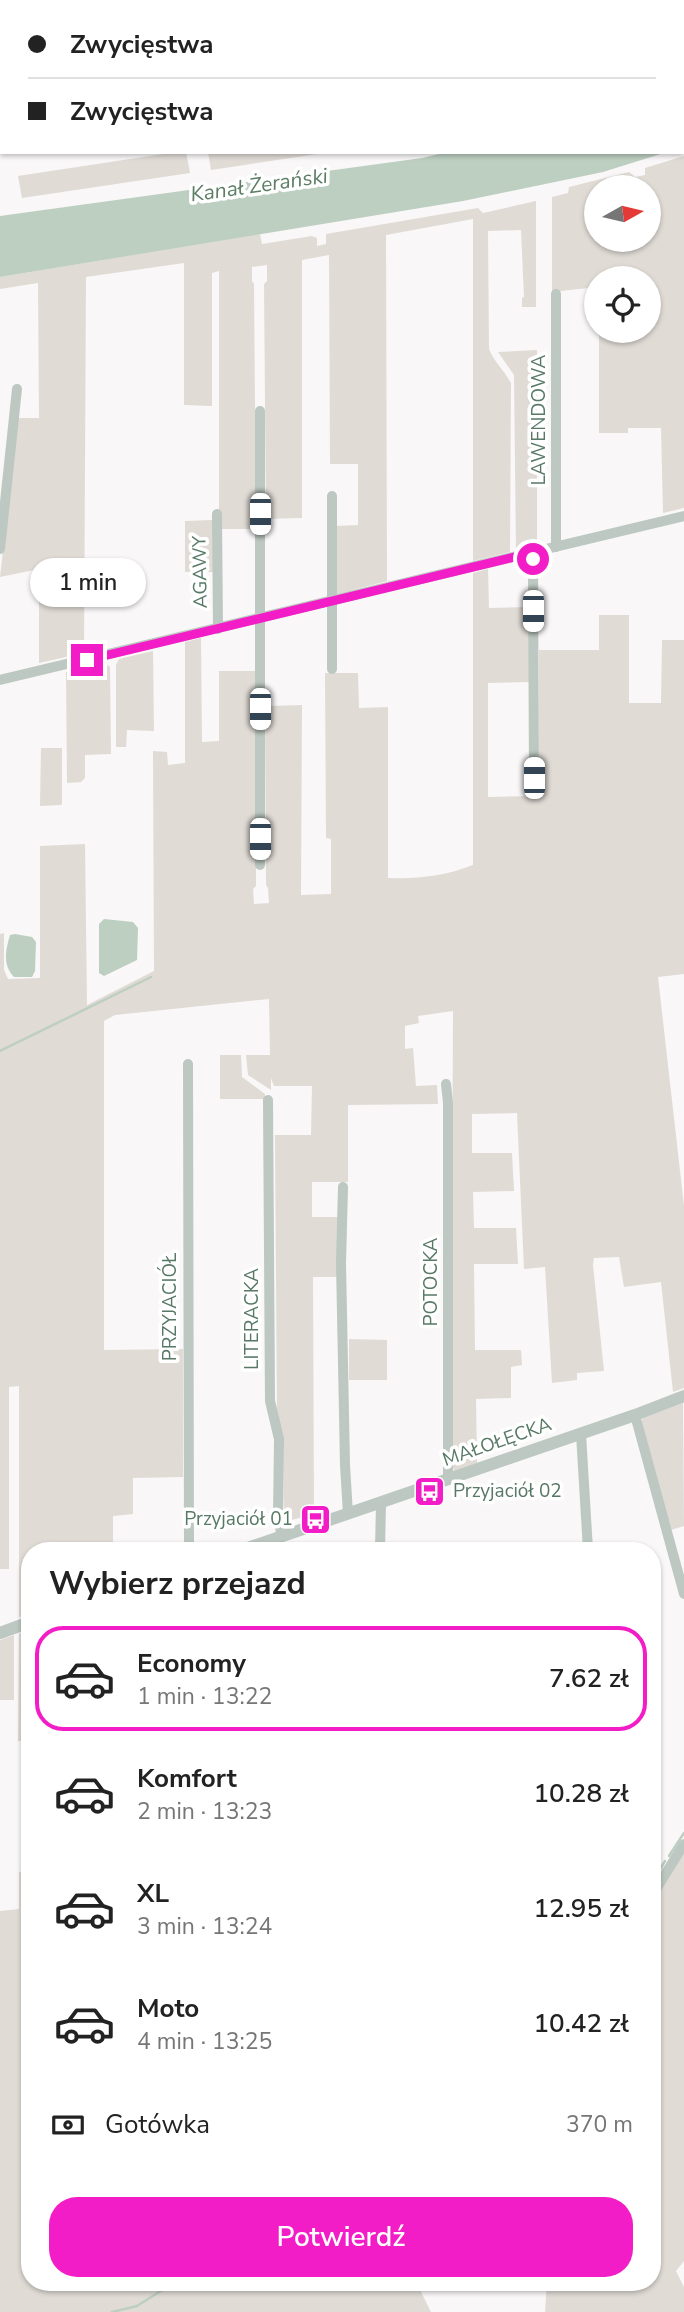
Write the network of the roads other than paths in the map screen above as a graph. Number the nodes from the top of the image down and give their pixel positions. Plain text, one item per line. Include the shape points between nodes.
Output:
1 (556, 294) dead end
2 (17, 389) dead end
3 (260, 411) dead end
4 (332, 496) dead end
5 (217, 514) dead end
6 (684, 516) edge
7 (556, 547) junction
8 (0, 549) edge
9 (531, 553) junction
10 (331, 602) junction
11 (261, 618) junction
12 (218, 629) junction
13 (332, 669) dead end
14 (0, 680) edge
15 (534, 778) dead end
16 (260, 865) dead end
17 (188, 1064) dead end
18 (446, 1084) dead end
19 (268, 1100) dead end
20 (343, 1187) dead end
21 (684, 1396) edge
22 (635, 1415) junction
23 (581, 1434) junction
24 (448, 1479) junction
25 (381, 1503) junction
26 (348, 1514) junction
27 (282, 1537) junction
28 (189, 1542) edge
29 (267, 1542) edge
30 (380, 1542) edge
31 (588, 1542) edge
32 (684, 1594) edge
33 (21, 1625) edge
34 (0, 1633) edge
35 (684, 1844) edge
36 (661, 1881) edge

1 - 7 street, LAWENDOWA
2 - 8 street
3 - 11 street
4 - 10 street
5 - 12 street, AGAWY
6 - 7 street
7 - 9 street
9 - 10 street
9 - 15 street
10 - 11 street
10 - 13 street
11 - 12 street
11 - 16 street
12 - 14 street
17 - 28 street, PRZYJACIÓŁ
18 - 24 street, POTOCKA
19 - 27 street, LITERACKA via 270,1401 279,1439
20 - 26 street
21 - 22 street, MAŁOŁĘCKA
22 - 23 street, MAŁOŁĘCKA
22 - 32 street
23 - 24 street, MAŁOŁĘCKA
23 - 31 street
24 - 25 street, MAŁOŁĘCKA
25 - 26 street, MAŁOŁĘCKA
25 - 30 street
26 - 27 street, MAŁOŁĘCKA
27 - 29 street, MAŁOŁĘCKA
33 - 34 street
35 - 36 street

